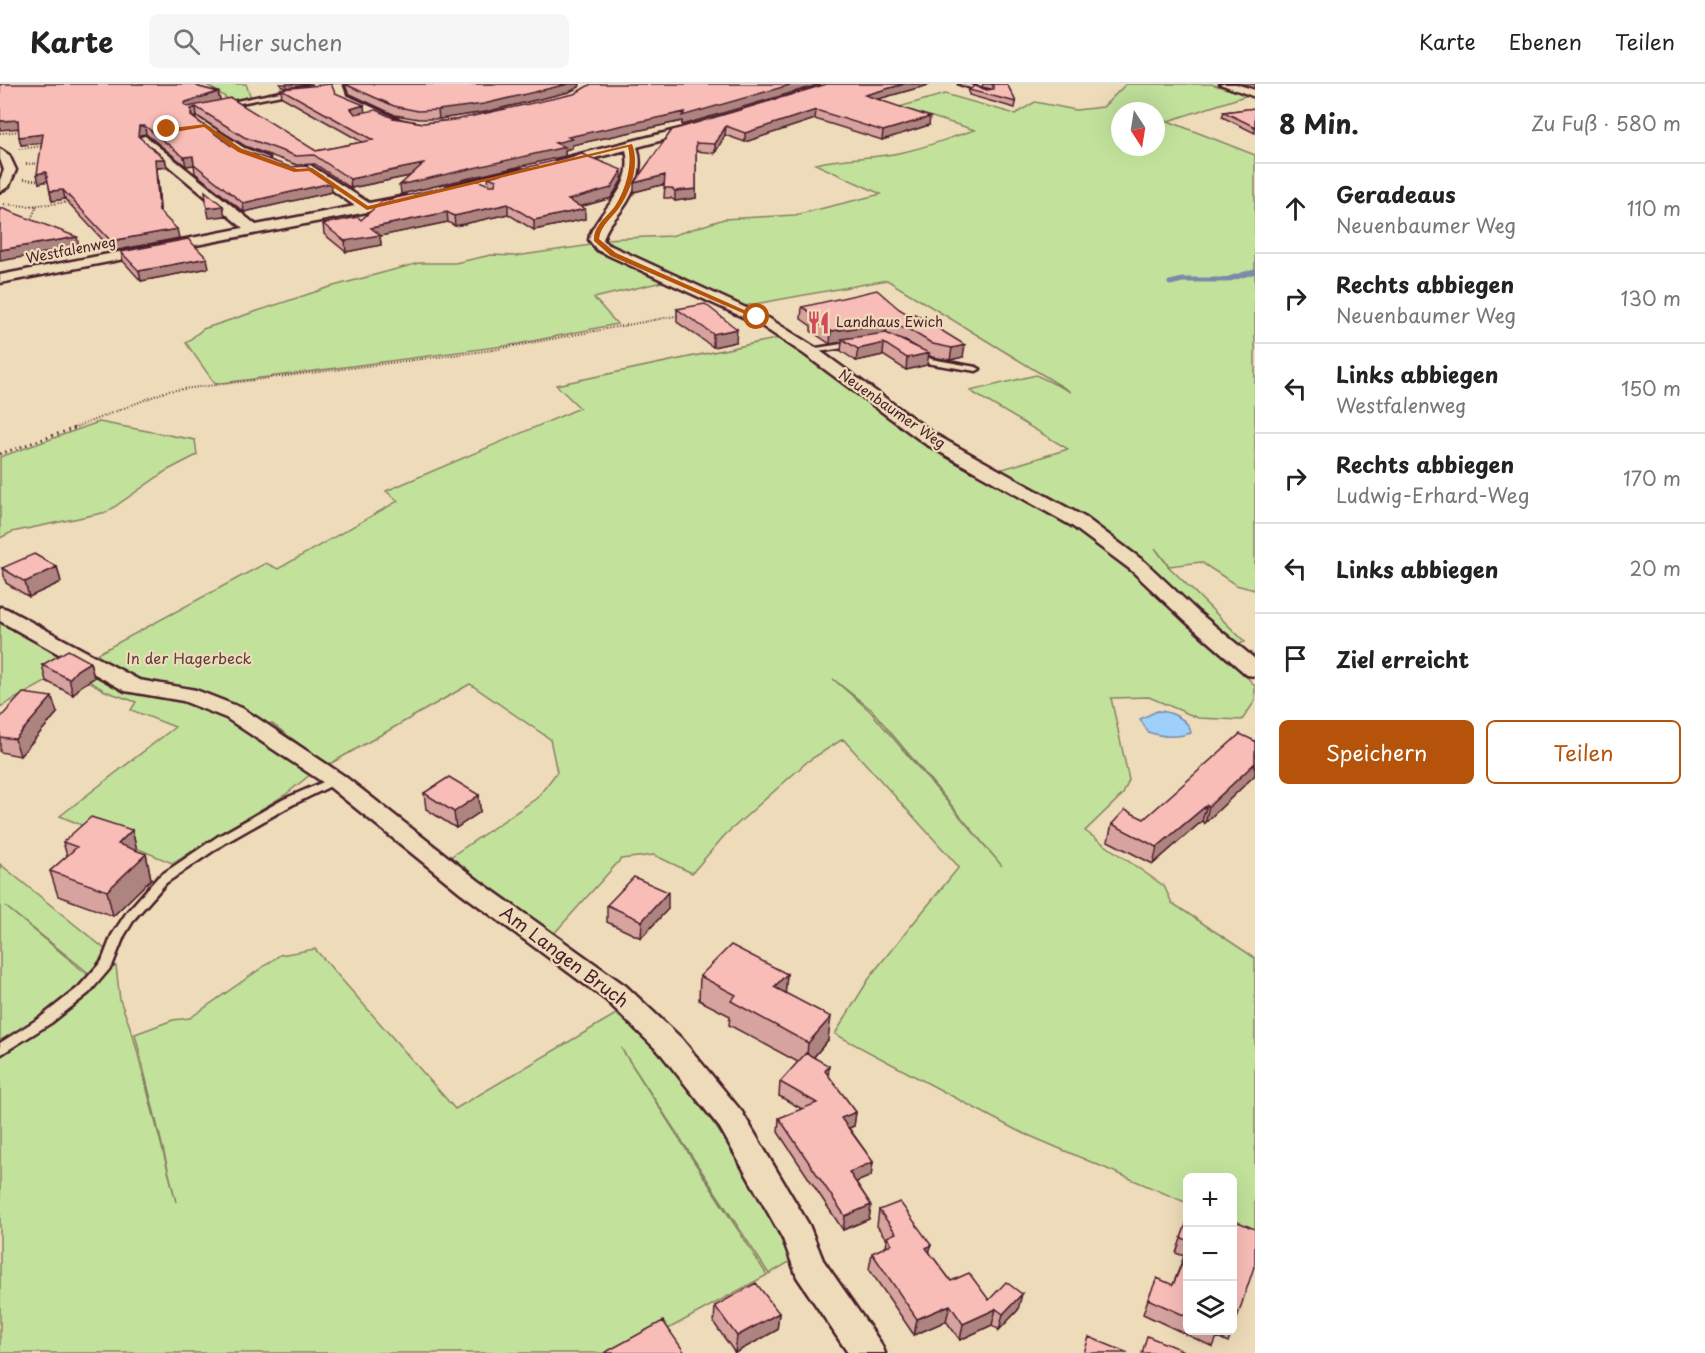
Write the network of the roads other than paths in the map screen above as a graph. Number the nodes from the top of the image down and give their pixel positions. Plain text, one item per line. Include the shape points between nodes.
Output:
1 (962, 84) edge
2 (1225, 84) edge
3 (337, 86) edge
4 (300, 91) edge
5 (989, 92) edge
6 (1255, 94) edge
7 (213, 106) edge
8 (381, 114) junction
9 (365, 118) edge
10 (198, 121) edge
11 (714, 123) edge
12 (409, 125) edge
13 (144, 140) edge
14 (630, 145) junction
15 (6, 151) edge
16 (277, 163) edge
17 (296, 171) edge
18 (0, 188) edge
19 (367, 208) junction
20 (255, 230) junction
21 (0, 279) edge
22 (864, 343) edge
23 (911, 350) edge
24 (810, 351) junction
25 (976, 369) dead end
26 (0, 613) edge
27 (1255, 670) edge
28 (335, 780) junction
29 (0, 1050) edge
30 (868, 1353) edge

1 - 5 lane
2 - 6 street
3 - 8 street via 341,97
4 - 7 lane
8 - 9 lane
8 - 12 street
10 - 16 street via 240,151
11 - 14 street, Westfalenweg
13 - 20 street
14 - 19 street, Westfalenweg via 480,186
14 - 24 street, Neuenbaumer Weg via 634,157 626,190 597,230 596,240 602,247 752,315
15 - 18 street via 10,171
17 - 19 street via 310,170
19 - 20 street, Westfalenweg
20 - 21 street, Westfalenweg
22 - 24 lane
23 - 25 lane via 929,361
24 - 27 street, Neuenbaumer Weg via 930,439 1079,522 1138,566
26 - 28 street, Am Langen Bruch via 133,686 188,695 234,713
28 - 29 lane via 221,840 162,880 131,915 118,935 108,963 84,990
28 - 30 street, Am Langen Bruch via 470,887 616,993 671,1046 731,1120 798,1235 809,1267

